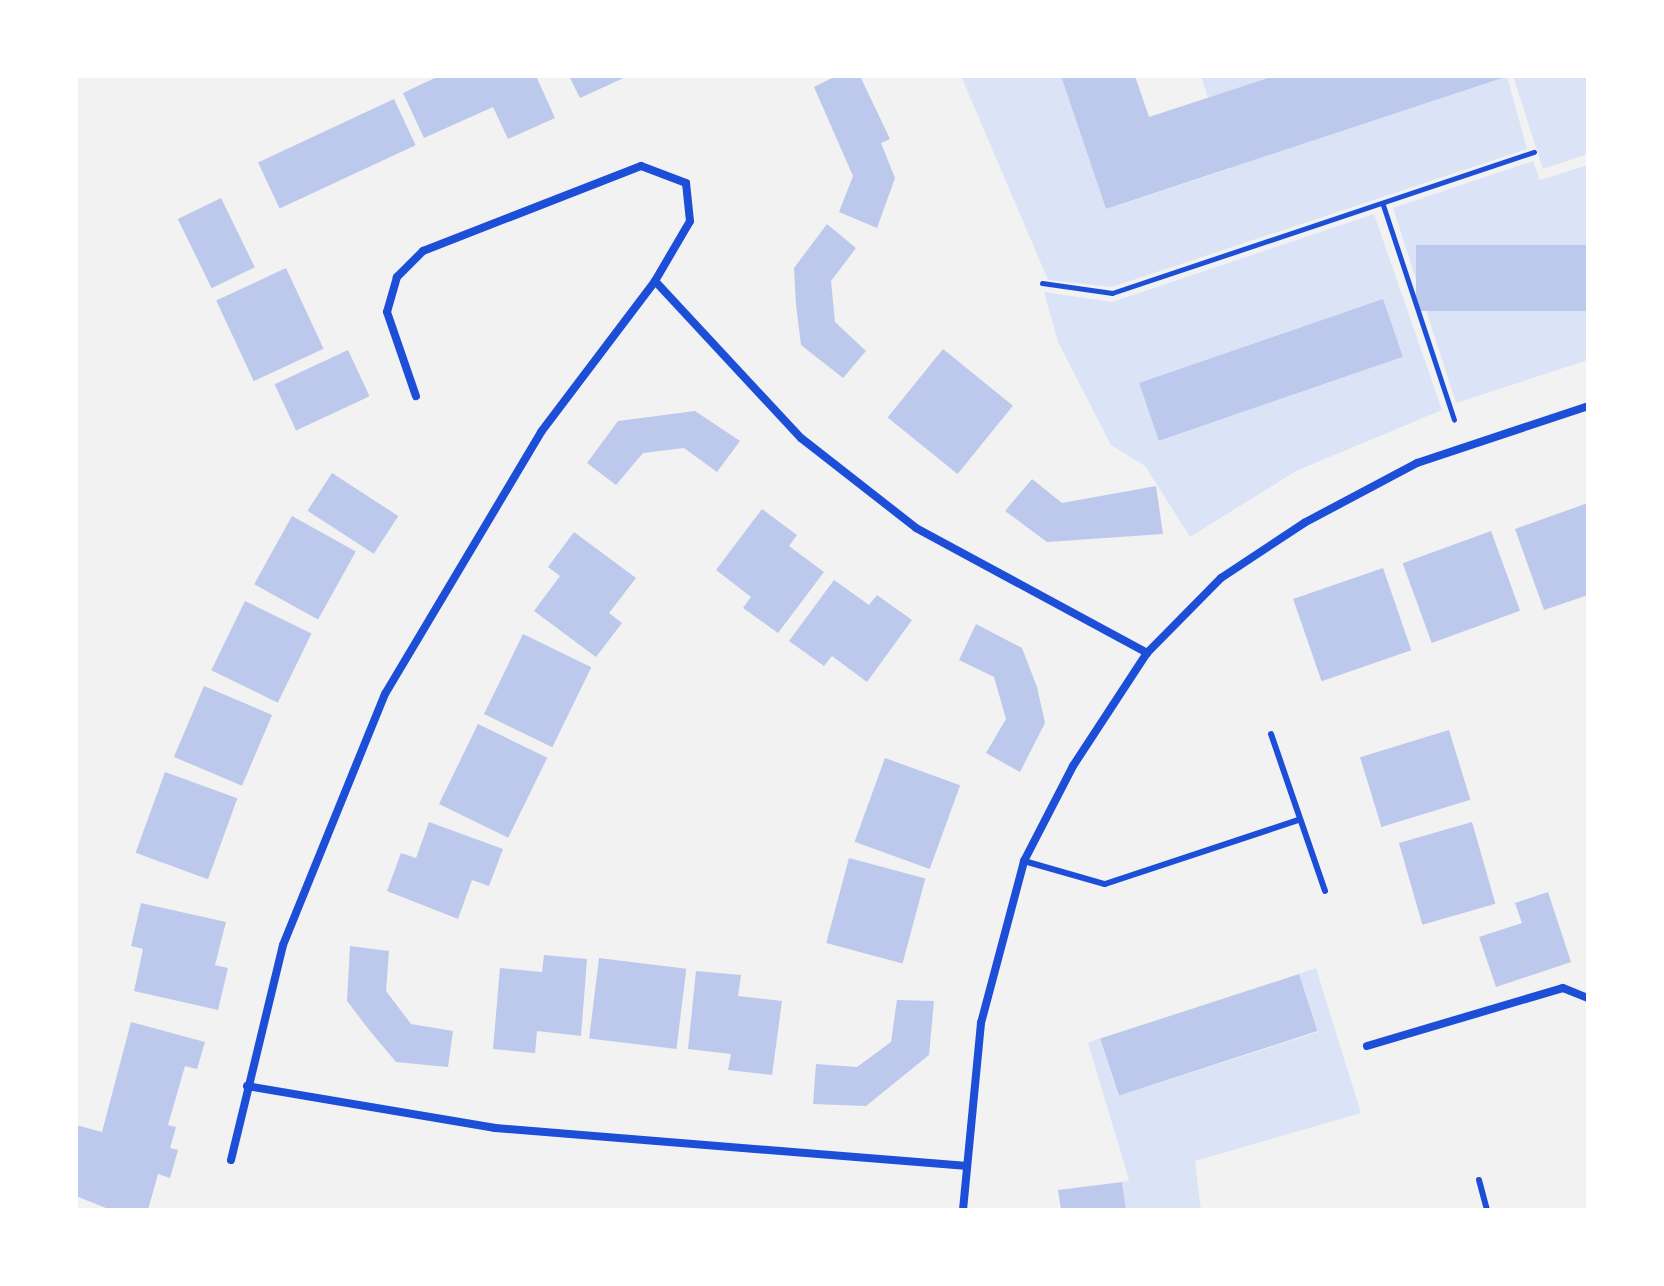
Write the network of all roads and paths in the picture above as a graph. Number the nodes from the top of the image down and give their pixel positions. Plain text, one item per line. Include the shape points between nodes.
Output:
1 (1534, 152) dead end
2 (1383, 205) junction
3 (655, 281) junction
4 (1042, 283) dead end
5 (416, 396) dead end
6 (1588, 406) edge
7 (1463, 448) junction
8 (1147, 653) junction
9 (1271, 734) dead end
10 (1299, 820) junction
11 (1024, 861) junction
12 (1325, 891) dead end
13 (1588, 998) edge
14 (1367, 1046) dead end
15 (247, 1086) junction
16 (231, 1160) dead end
17 (964, 1166) junction
18 (1479, 1180) dead end
19 (963, 1210) edge
20 (1487, 1210) edge

1 - 2 path
2 - 4 path via 1112,293
2 - 7 path
3 - 5 street via 690,221 686,183 641,166 423,251 397,277 387,312
3 - 8 street via 801,438 916,528
3 - 15 street via 541,432 385,694 283,945
6 - 7 street
7 - 8 street via 1417,463 1304,523 1221,578
8 - 11 street via 1073,766
9 - 10 lane
10 - 11 lane via 1105,884
10 - 12 lane
11 - 17 street via 981,1023
13 - 14 street via 1563,988
15 - 16 street
15 - 17 street via 495,1128
17 - 19 street
18 - 20 lane

